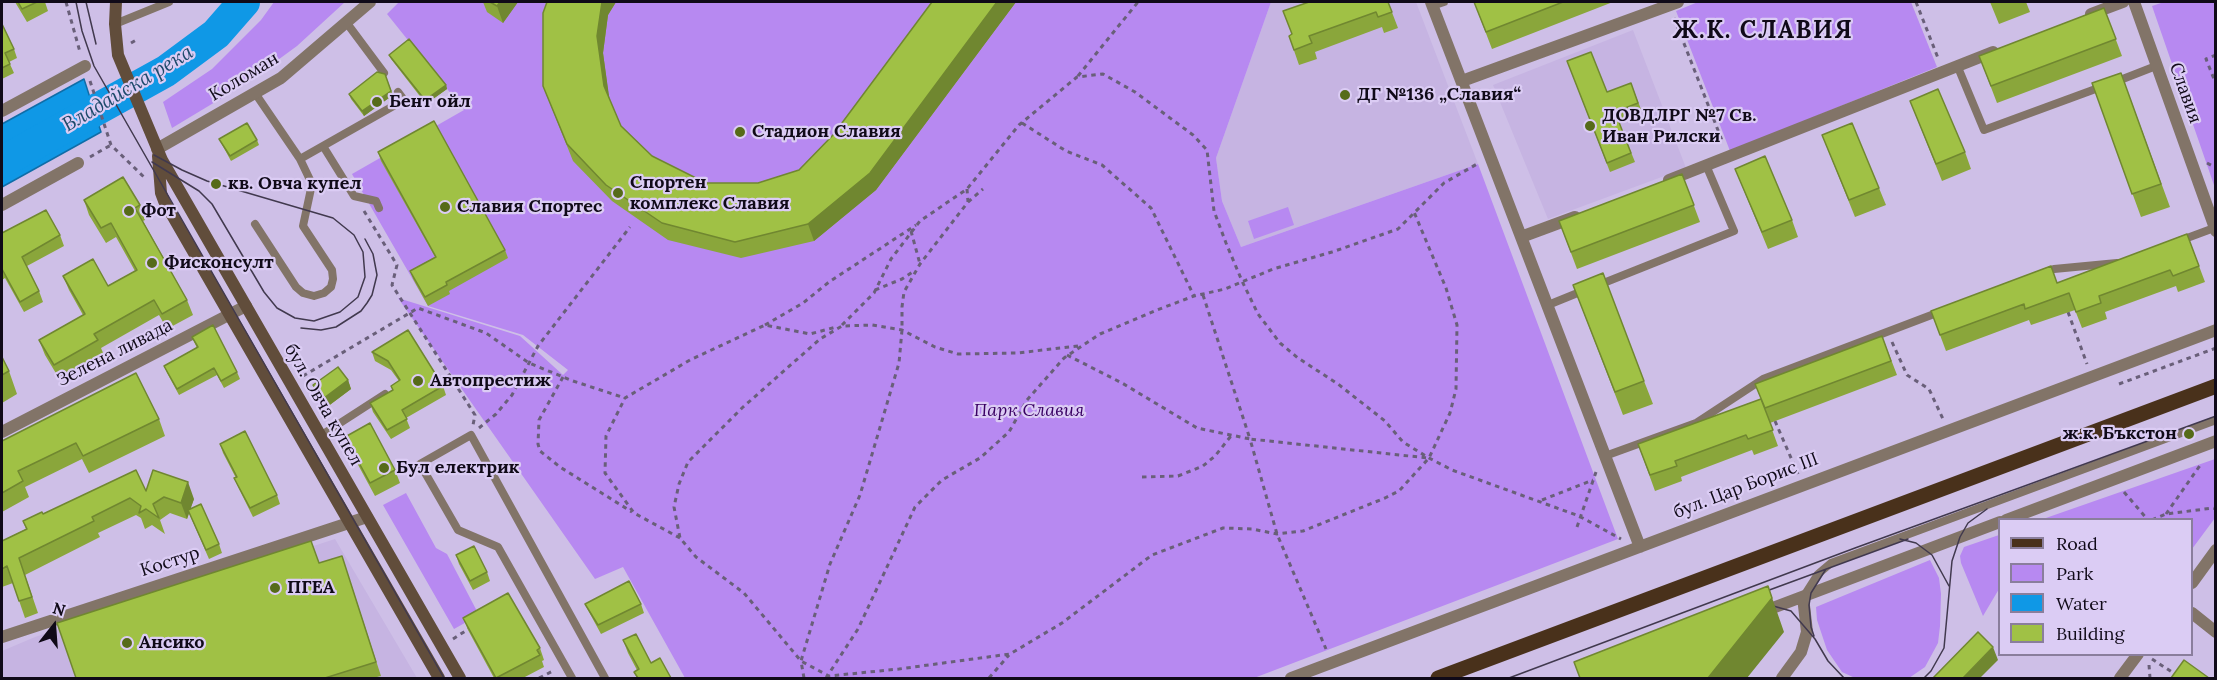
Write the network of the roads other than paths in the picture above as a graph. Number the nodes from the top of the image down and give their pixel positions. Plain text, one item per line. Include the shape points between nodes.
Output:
1 (116, 2) edge
2 (169, 2) edge
3 (370, 2) edge
4 (2123, 2) edge
5 (2134, 2) edge
6 (1436, 3) edge
7 (1673, 3) edge
8 (2079, 18) edge
9 (346, 22) junction
10 (115, 24) junction
11 (2002, 48) edge
12 (1958, 65) junction
13 (2156, 66) junction
14 (86, 68) road end
15 (384, 73) edge
16 (1462, 81) junction
17 (398, 92) dead end
18 (255, 93) junction
19 (2, 111) edge
20 (323, 146) junction
21 (157, 148) junction
22 (300, 159) junction
23 (78, 163) dead end
24 (1706, 165) junction
25 (1652, 187) edge
26 (2, 205) edge
27 (380, 208) dead end
28 (1587, 212) edge
29 (255, 224) dead end
30 (2215, 230) edge
31 (1521, 237) junction
32 (2173, 244) edge
33 (2121, 263) edge
34 (2031, 278) edge
35 (1548, 305) junction
36 (246, 306) junction
37 (1953, 307) edge
38 (229, 314) junction
39 (2216, 330) edge
40 (2216, 386) edge
41 (385, 394) edge
42 (2216, 420) edge
43 (2, 432) edge
44 (320, 436) junction
45 (2216, 441) edge
46 (1605, 454) junction
47 (367, 517) junction
48 (2009, 518) edge
49 (350, 523) junction
50 (1998, 523) edge
51 (1640, 547) junction
52 (2216, 550) edge
53 (2193, 582) edge
54 (1803, 597) junction
55 (2193, 614) edge
56 (1746, 618) edge
57 (2216, 632) edge
58 (2, 637) edge
59 (2136, 656) edge
60 (438, 678) edge
61 (460, 678) edge
62 (572, 678) edge
63 (604, 678) edge
64 (1291, 678) edge
65 (1438, 678) edge
66 (1782, 678) edge
67 (2120, 678) edge

1 - 10 main road, бул. Овча купел
2 - 10 lane
3 - 9 street, Коломан
4 - 8 street
5 - 13 street, Славия
6 - 16 street
7 - 16 street
9 - 15 lane
9 - 18 street, Коломан via 281,78
10 - 21 main road, бул. Овча купел via 118,55
11 - 12 street
12 - 13 lane via 1984,130
12 - 24 street
13 - 30 street, Славия
14 - 19 street
16 - 31 street
17 - 20 lane via 404,100
18 - 21 street, Коломан
18 - 22 lane
20 - 22 lane
20 - 27 lane via 354,196 376,201
21 - 36 main road, бул. Овча купел
21 - 38 main road, бул. Овча купел via 161,193
22 - 29 lane via 312,184 303,226 332,270 331,287 314,296 303,293
23 - 26 street
24 - 25 street
24 - 35 lane via 1734,231
28 - 31 street
30 - 32 lane
31 - 35 street
33 - 34 lane via 2054,269
35 - 46 street
36 - 38 street, Зелена ливада
36 - 44 main road, бул. Овча купел
37 - 46 lane via 1763,379 1696,423
38 - 43 street, Зелена ливада
38 - 49 main road, бул. Овча купел
39 - 51 street, бул. Цар Борис III
40 - 65 main road
41 - 44 lane
42 - 54 lane via 1832,563 1818,574
44 - 47 main road, бул. Овча купел
45 - 48 street
46 - 51 street
47 - 49 street, Костур
47 - 61 main road, бул. Овча купел
49 - 58 street, Костур
49 - 60 main road, бул. Овча купел
50 - 54 street
51 - 64 street, бул. Цар Борис III
52 - 53 street
54 - 56 street
54 - 66 street via 1808,632 1801,652
55 - 57 street
59 - 67 street
62 - 63 lane via 498,548 458,530 420,464 471,435

